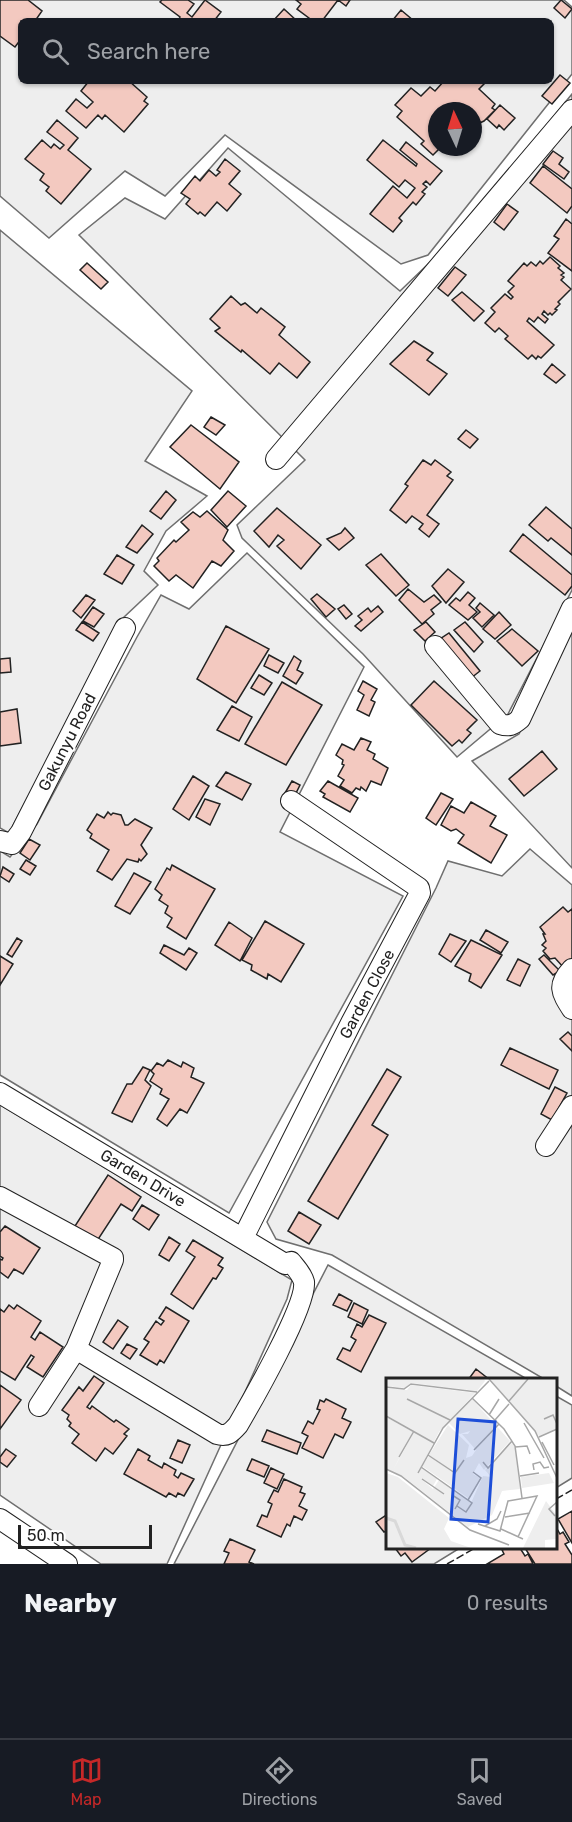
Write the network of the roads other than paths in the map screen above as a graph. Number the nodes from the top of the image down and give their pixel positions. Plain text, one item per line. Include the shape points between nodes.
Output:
1 (572, 110) edge
2 (276, 459) dead end
3 (572, 608) edge
4 (125, 628) dead end
5 (435, 646) dead end
6 (291, 801) dead end
7 (0, 841) edge
8 (572, 969) edge
9 (572, 1009) edge
10 (0, 1093) edge
11 (572, 1106) edge
12 (546, 1146) dead end
13 (0, 1197) edge
14 (243, 1238) junction
15 (76, 1348) junction
16 (39, 1406) dead end
17 (0, 1519) edge
18 (67, 1564) edge

1 - 2 street
3 - 5 street via 514,725 500,724
4 - 7 street, Gakunyu Road via 21,832 12,844
6 - 14 street, Garden Close via 420,892
8 - 9 street via 563,979 561,993
10 - 14 street, Garden Drive
11 - 12 street
13 - 15 street via 113,1258
14 - 15 street, Garden Drive via 285,1264 291,1262 302,1276 304,1291 276,1355 229,1434 217,1434
15 - 16 street
17 - 18 street

